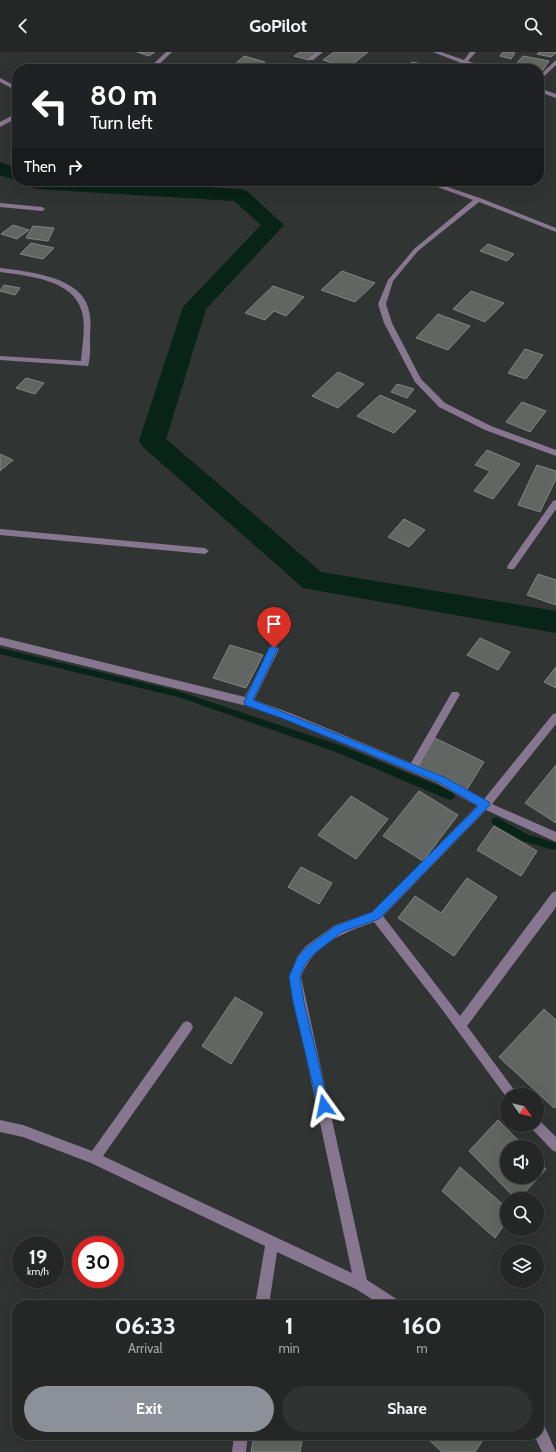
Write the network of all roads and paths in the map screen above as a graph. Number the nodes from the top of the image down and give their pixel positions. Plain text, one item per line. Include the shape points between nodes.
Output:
1 (169, 52) edge
2 (320, 52) edge
3 (436, 52) edge
4 (473, 52) edge
5 (311, 59) dead end
6 (466, 61) junction
7 (556, 62) edge
8 (156, 64) edge
9 (463, 64) edge
10 (474, 64) edge
11 (544, 74) edge
12 (0, 80) edge
13 (12, 86) edge
14 (544, 92) edge
15 (556, 96) edge
16 (12, 118) edge
17 (0, 125) edge
18 (439, 186) edge
19 (478, 199) junction
20 (0, 205) edge
21 (42, 209) dead end
22 (556, 230) edge
23 (0, 270) edge
24 (0, 358) edge
25 (556, 453) edge
26 (556, 503) edge
27 (0, 532) edge
28 (205, 551) dead end
29 (511, 567) dead end
30 (0, 641) edge
31 (274, 648) dead end
32 (455, 695) dead end
33 (248, 702) junction
34 (556, 717) edge
35 (413, 768) junction
36 (485, 805) junction
37 (556, 837) edge
38 (556, 896) edge
39 (553, 908) edge
40 (376, 916) junction
41 (460, 1026) junction
42 (187, 1027) dead end
43 (507, 1088) edge
44 (0, 1126) edge
45 (543, 1132) edge
46 (556, 1146) edge
47 (94, 1158) junction
48 (272, 1244) junction
49 (361, 1284) junction
50 (263, 1300) edge
51 (385, 1300) edge
52 (240, 1440) edge
53 (544, 1440) edge
54 (239, 1452) edge
55 (550, 1452) edge

1 - 8 street
2 - 5 street
3 - 6 street
4 - 6 street
6 - 9 street
6 - 10 street
7 - 11 street
12 - 13 street
14 - 15 street
16 - 17 street
18 - 19 street
19 - 22 street
19 - 25 street via 416,250 390,281 382,304 388,323 418,380 442,406 488,428
20 - 21 street
23 - 24 street via 41,277 60,284 79,295 86,311 84,364
26 - 29 street
27 - 28 street
30 - 33 street
31 - 33 street
32 - 35 street
33 - 35 street
34 - 36 street
35 - 36 street via 441,780
36 - 37 street
36 - 40 street
38 - 39 street
39 - 41 street
40 - 41 street
40 - 49 street via 339,929 310,950 301,961 294,977
41 - 43 street
42 - 47 street
44 - 47 street via 23,1131
45 - 46 street
47 - 48 street
48 - 49 street
48 - 50 street
49 - 51 street
52 - 54 street
53 - 55 street

